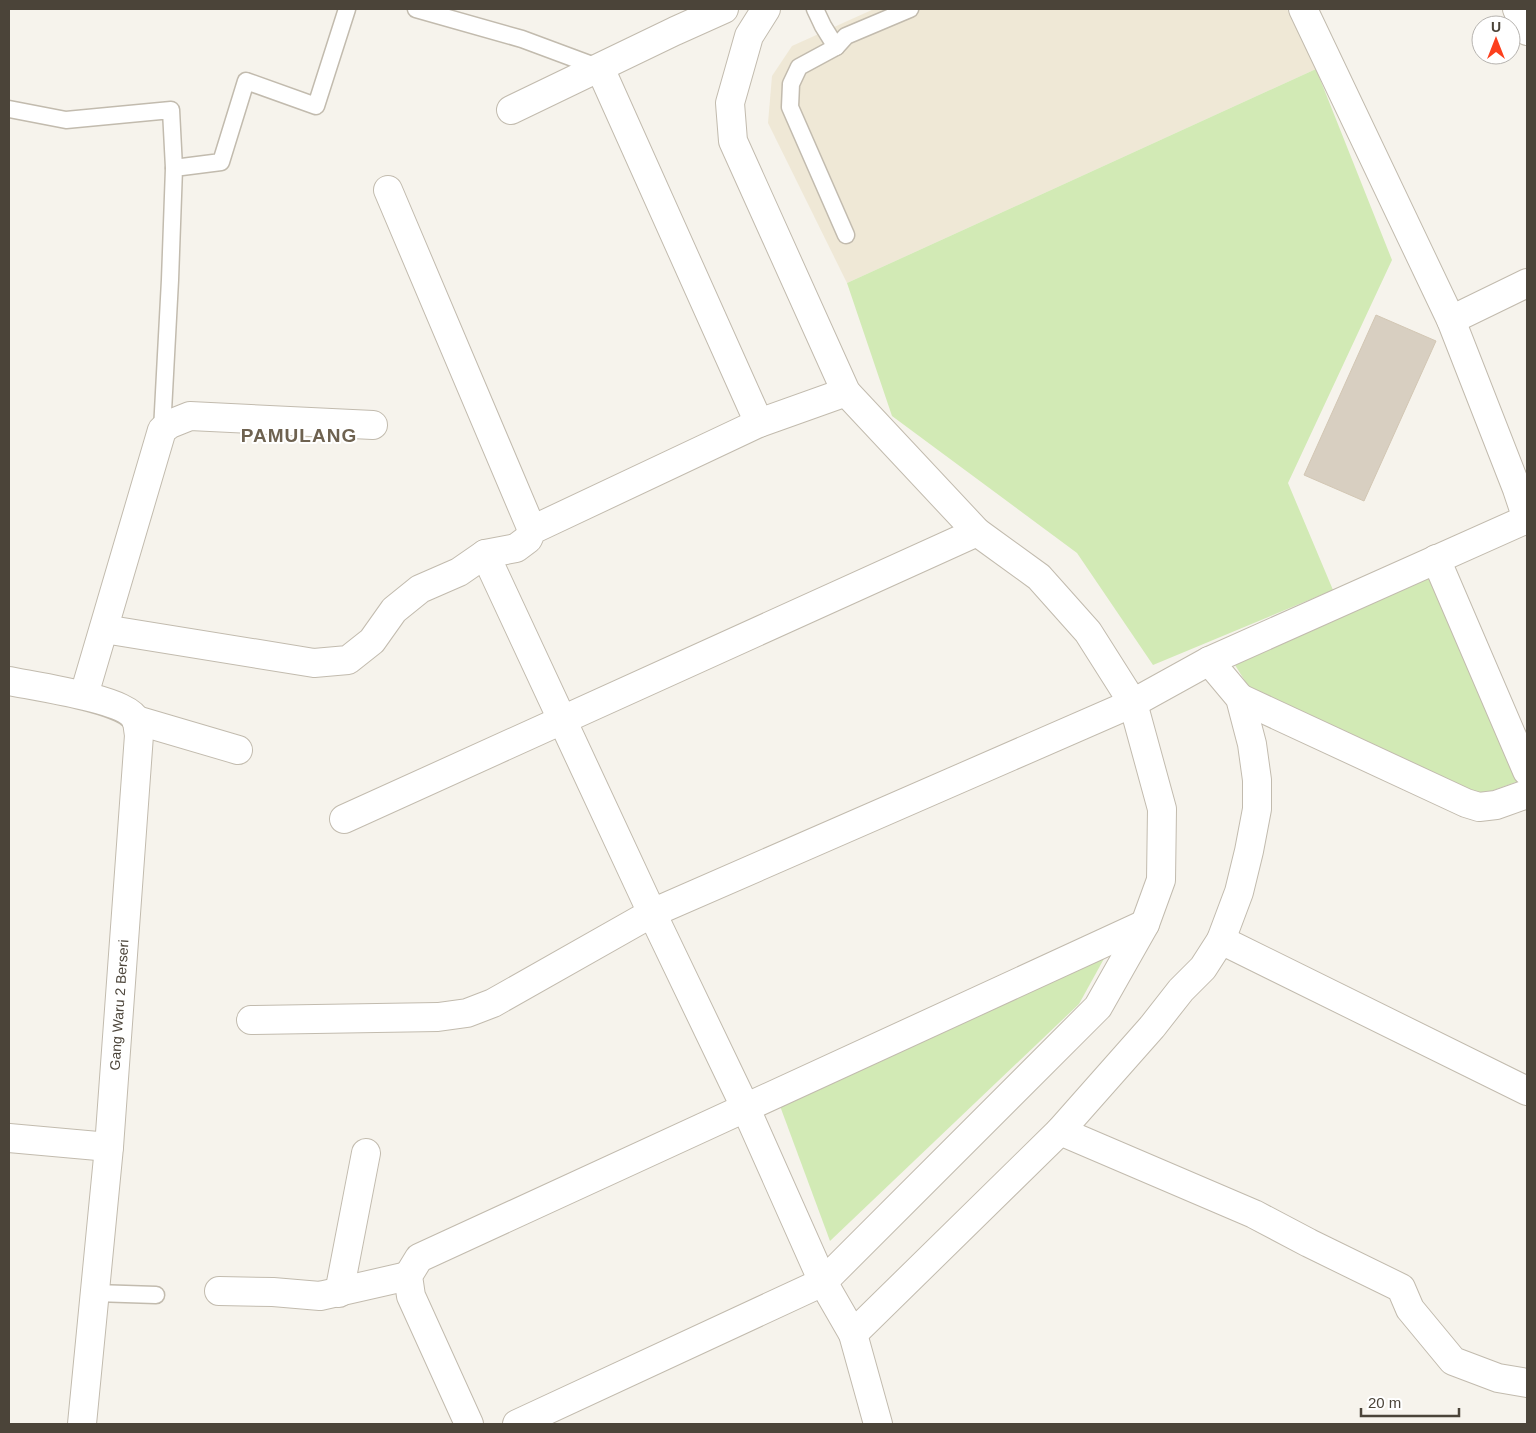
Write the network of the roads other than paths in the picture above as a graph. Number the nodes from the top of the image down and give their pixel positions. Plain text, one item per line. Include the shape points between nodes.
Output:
1 (347, 9) edge
2 (416, 9) edge
3 (724, 9) edge
4 (766, 9) edge
5 (815, 9) edge
6 (910, 9) edge
7 (1303, 9) edge
8 (1517, 9) edge
9 (1527, 31) edge
10 (836, 47) junction
11 (600, 68) junction
12 (9, 109) edge
13 (511, 110) dead end
14 (174, 168) junction
15 (388, 190) dead end
16 (846, 235) dead end
17 (1527, 283) edge
18 (1451, 320) junction
19 (846, 392) junction
20 (759, 423) junction
21 (373, 426) dead end
22 (162, 430) junction
23 (1527, 519) edge
24 (532, 530) junction
25 (978, 532) junction
26 (485, 554) junction
27 (1436, 559) junction
28 (104, 628) junction
29 (1209, 661) junction
30 (9, 681) edge
31 (84, 696) junction
32 (1240, 698) junction
33 (1133, 703) junction
34 (136, 720) junction
35 (562, 720) junction
36 (238, 750) dead end
37 (1527, 770) edge
38 (1527, 794) edge
39 (344, 819) dead end
40 (652, 913) junction
41 (1145, 924) junction
42 (1221, 940) junction
43 (251, 1020) dead end
44 (1527, 1091) edge
45 (746, 1109) junction
46 (1060, 1130) junction
47 (9, 1138) edge
48 (109, 1147) junction
49 (366, 1152) dead end
50 (408, 1276) junction
51 (823, 1282) junction
52 (219, 1291) dead end
53 (95, 1293) junction
54 (339, 1293) junction
55 (156, 1295) dead end
56 (853, 1334) junction
57 (1527, 1383) edge
58 (82, 1424) edge
59 (468, 1424) edge
60 (517, 1424) edge
61 (878, 1424) edge

1 - 14 lane via 316,106 246,82 221,162
2 - 11 lane via 522,39
3 - 11 street
4 - 19 street via 749,36 730,104 732,141
5 - 10 lane
6 - 10 lane via 846,36
7 - 18 street
8 - 9 street
10 - 16 lane via 799,67 792,84 790,107
11 - 13 street
11 - 20 street
12 - 14 lane via 66,120 171,110
14 - 22 lane
15 - 24 street
17 - 18 street
18 - 23 street
19 - 20 street
19 - 25 street
20 - 24 street
21 - 22 street via 190,416
22 - 28 street
23 - 27 street
24 - 26 street via 528,539 516,548
25 - 33 street via 1039,577 1088,632
25 - 35 street
26 - 28 street via 459,572 420,589 394,610 372,641 348,660 314,663
26 - 35 street
27 - 29 street
27 - 37 street
28 - 31 street
29 - 32 street
29 - 33 street
30 - 31 street
31 - 34 street via 128,711
32 - 38 street via 1479,808
32 - 42 street via 1252,744 1257,809 1239,892
33 - 40 street
33 - 41 street via 1162,808 1161,880
34 - 36 street
34 - 48 street, Gang Waru 2 Berseri via 139,735
35 - 39 street
35 - 40 street
40 - 43 street via 493,1003 467,1013 438,1017
40 - 45 street
41 - 45 street
41 - 51 street via 1098,1007
42 - 44 street
42 - 46 street via 1203,968
45 - 50 street via 420,1258
45 - 51 street
46 - 56 street
46 - 57 street via 1254,1214 1402,1288 1410,1310 1453,1361 1498,1378
47 - 48 street
48 - 53 street, Gang Waru 2 Berseri
49 - 54 street
50 - 54 street
50 - 59 street via 411,1296
51 - 56 street
51 - 60 street
52 - 54 street via 320,1296
53 - 55 lane
53 - 58 street, Gang Waru 2 Berseri
56 - 61 street

